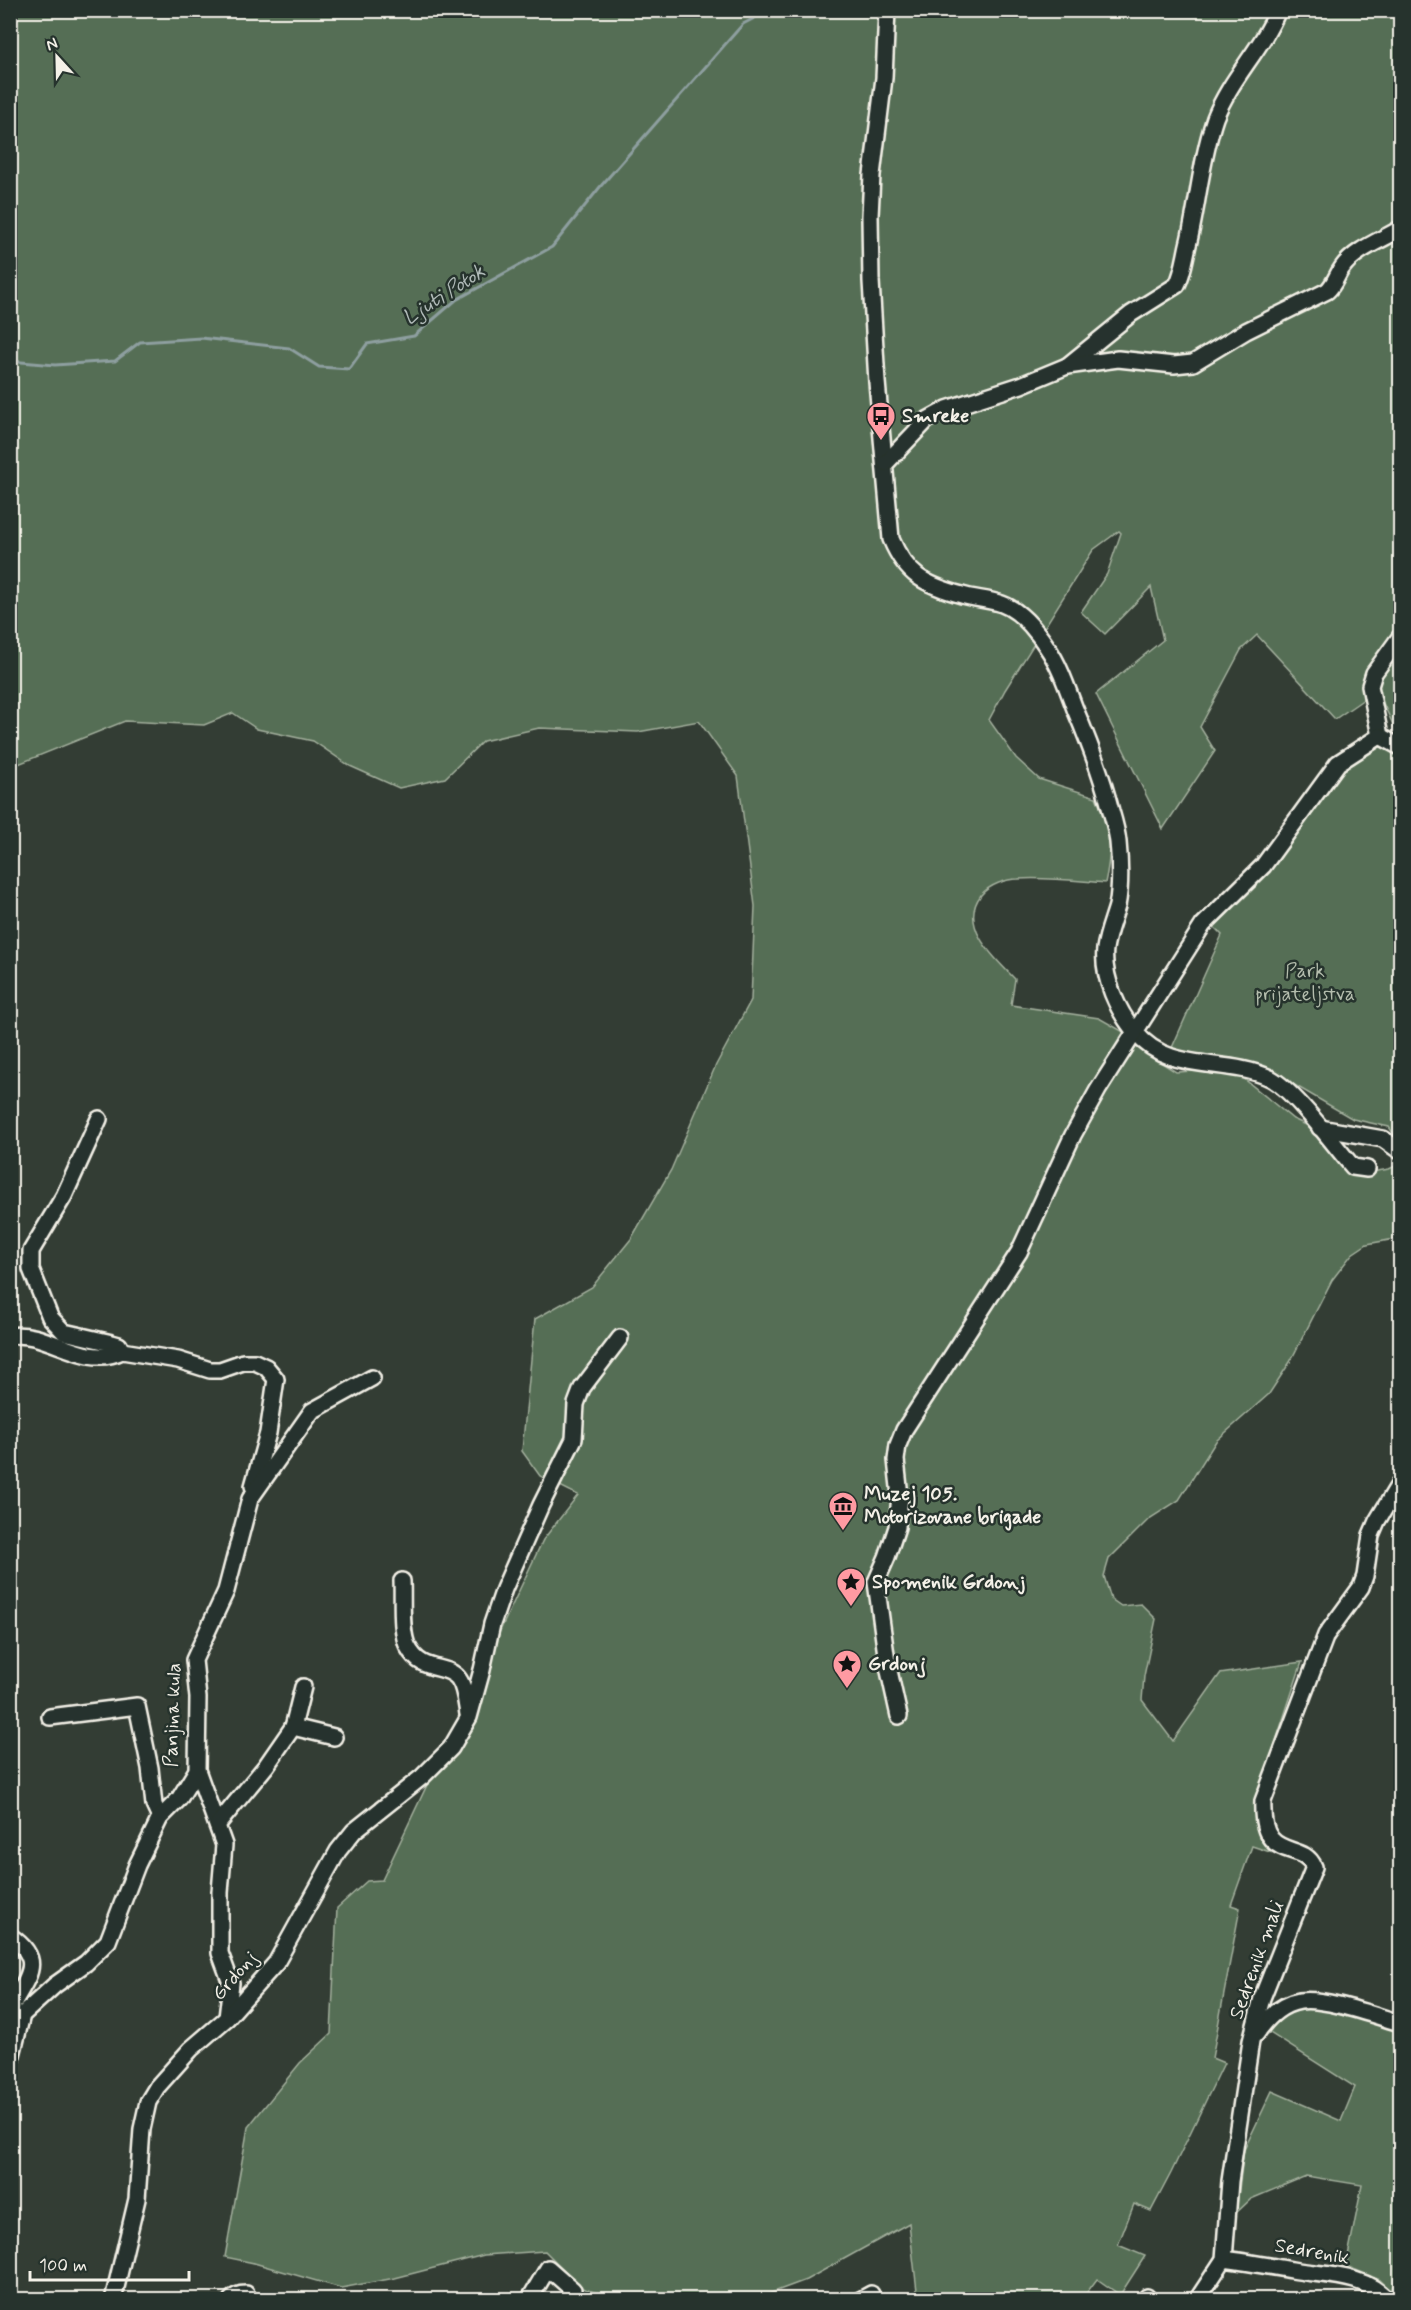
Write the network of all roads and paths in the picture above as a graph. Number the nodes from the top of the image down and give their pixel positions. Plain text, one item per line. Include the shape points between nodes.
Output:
1 (887, 10) edge
2 (1278, 10) edge
3 (1401, 229) edge
4 (1067, 366) junction
5 (886, 463) junction
6 (1401, 637) edge
7 (1380, 736) junction
8 (1401, 747) edge
9 (1136, 1034) junction
10 (99, 1119) dead end
11 (1320, 1128) junction
12 (1401, 1151) edge
13 (1367, 1169) dead end
14 (10, 1336) edge
15 (620, 1338) dead end
16 (122, 1351) junction
17 (372, 1378) dead end
18 (1401, 1483) edge
19 (250, 1499) junction
20 (402, 1581) dead end
21 (303, 1687) dead end
22 (899, 1716) dead end
23 (51, 1717) dead end
24 (469, 1717) junction
25 (292, 1727) junction
26 (334, 1737) dead end
27 (197, 1770) junction
28 (160, 1818) junction
29 (218, 1824) junction
30 (10, 1936) edge
31 (14, 2015) edge
32 (227, 2018) junction
33 (1401, 2023) edge
34 (1251, 2041) junction
35 (11, 2058) edge
36 (1224, 2259) junction
37 (573, 2290) dead end
38 (113, 2300) edge
39 (231, 2300) edge
40 (250, 2300) edge
41 (529, 2300) edge
42 (1197, 2300) edge
43 (1388, 2300) edge

1 - 5 street via 870,216 876,371
2 - 4 street via 1270,30 1227,93 1216,117 1177,285 1131,314
3 - 4 street via 1355,255 1327,291 1246,331 1193,363 1174,365 1118,359
4 - 5 street via 936,414
5 - 9 street via 891,539 898,557 912,573 930,584 1004,604 1030,624 1056,660 1106,790 1118,840 1117,905 1105,952 1109,983
6 - 7 street via 1374,673 1370,686
7 - 8 street
7 - 9 street via 1338,763 1263,866 1203,925
9 - 11 street via 1171,1058 1244,1068 1273,1080
9 - 22 street via 1073,1135 1019,1252 937,1377 898,1445 897,1527 876,1582
10 - 16 street via 64,1196 31,1251 31,1269 50,1317 64,1332 112,1342
11 - 12 street via 1383,1139
11 - 13 street via 1353,1167
14 - 16 street via 35,1336 67,1350 95,1355
15 - 24 street, Grdonj via 582,1388 576,1404 574,1439 504,1589
16 - 19 street via 178,1360 210,1370 243,1362 266,1367 276,1379 268,1433
17 - 19 street, Panjina kula via 312,1411
18 - 34 street, Sedrenik mali via 1371,1535 1361,1587 1326,1635 1266,1792 1262,1819 1268,1834 1277,1846 1307,1857 1314,1867 1262,1998
19 - 27 street, Panjina kula via 226,1591 194,1660
20 - 24 street via 407,1646 430,1668 457,1677
21 - 25 street
23 - 28 street via 137,1706 154,1805
24 - 32 street, Grdonj via 451,1748 422,1777 354,1831 338,1851 276,1963
25 - 26 street
25 - 29 street
27 - 28 street, Panjina kula via 179,1799
27 - 29 street
28 - 31 street, Panjina kula via 108,1941 86,1963
29 - 32 street via 224,1845 220,1953 231,1983
30 - 31 street via 24,1945 33,1962
31 - 35 street
32 - 38 street, Grdonj via 191,2049 148,2102 142,2129 138,2199
33 - 34 street via 1324,2003 1300,2001 1264,2022
34 - 36 street, Sedrenik mali via 1230,2181
36 - 42 street, Sedrenik mali
36 - 43 street, Sedrenik via 1338,2275 1366,2284
37 - 41 street via 548,2268
39 - 40 street via 241,2294

